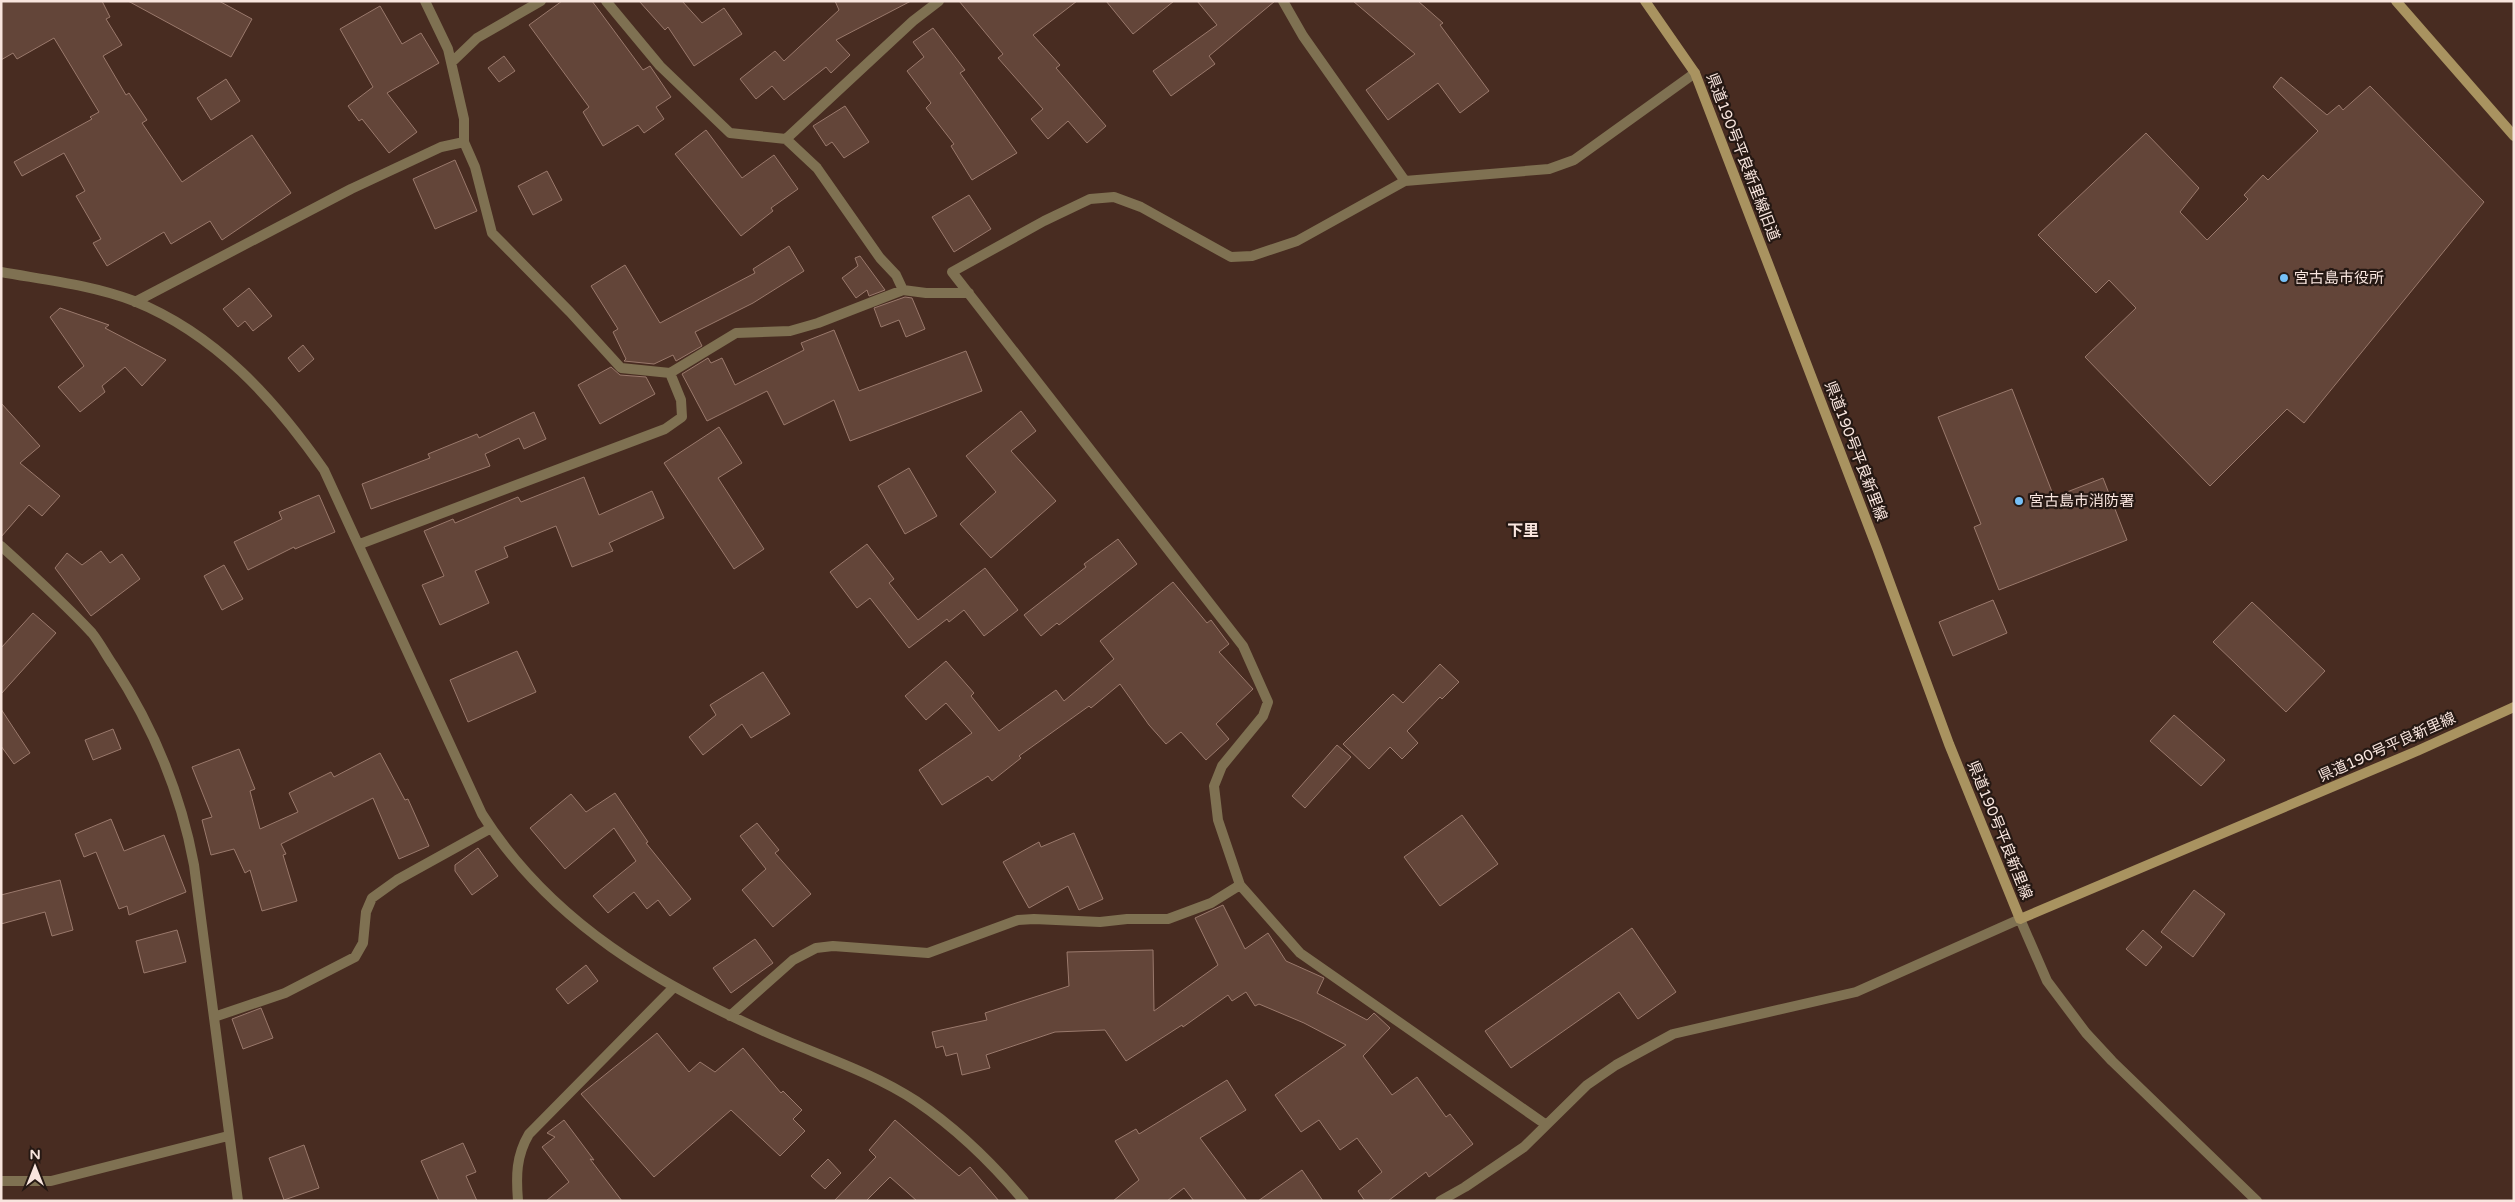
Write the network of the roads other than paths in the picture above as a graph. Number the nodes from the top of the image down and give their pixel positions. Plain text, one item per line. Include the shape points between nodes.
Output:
1 (425, 1) edge
2 (541, 1) edge
3 (606, 1) edge
4 (939, 1) edge
5 (1283, 1) edge
6 (1645, 1) edge
7 (2396, 1) edge
8 (452, 62) junction
9 (1695, 73) junction
10 (2514, 136) edge
11 (786, 139) junction
12 (464, 142) junction
13 (1405, 181) junction
14 (1, 272) edge
15 (903, 290) junction
16 (969, 293) junction
17 (135, 302) junction
18 (1785, 305) joint
19 (670, 373) junction
20 (360, 544) junction
21 (1, 546) edge
22 (2514, 707) edge
23 (490, 828) junction
24 (1240, 885) junction
25 (2020, 918) junction
26 (674, 987) junction
27 (730, 1016) junction
28 (214, 1017) junction
29 (1545, 1124) junction
30 (228, 1136) junction
31 (1, 1181) edge
32 (238, 1201) edge
33 (518, 1201) edge
34 (1024, 1201) edge
35 (1440, 1201) edge
36 (2257, 1201) edge

1 - 8 street
2 - 8 street via 477,38
3 - 11 street via 660,66 730,134
4 - 11 street via 913,21
5 - 13 street via 1303,36
6 - 9 main road, 県道190号平良新里線旧道
7 - 10 main road
8 - 12 street via 464,119
9 - 13 street via 1574,160 1548,169
9 - 18 main road, 県道190号平良新里線旧道
11 - 15 street via 817,168 880,258 896,275
12 - 17 street via 441,147 351,189
12 - 19 street via 475,167 492,233 621,368
13 - 16 street via 1297,241 1252,256 1231,257 1141,207 1114,197 1090,199 952,272
14 - 17 street via 80,286
15 - 16 street
15 - 19 street via 790,331 736,333
16 - 24 street via 1243,646 1263,687 1268,702 1263,716 1222,766 1214,786 1218,820
17 - 20 street via 194,332 249,377 290,422 324,470
18 - 25 main road, 県道190号平良新里線 via 1949,744
19 - 20 street via 681,400 682,417 665,429
20 - 23 street via 446,739
21 - 28 street via 93,634 128,689 153,737 188,829
22 - 25 main road, 県道190号平良新里線 via 2417,752
23 - 26 street via 527,875 556,904 621,956
23 - 28 street via 397,880 372,898 366,912 363,943 355,957 285,993
24 - 27 street via 1211,902 1168,918 1100,922 1018,920 928,953 833,946 816,948 793,960
24 - 29 street via 1300,953
25 - 29 street via 1856,992 1673,1034 1587,1085
25 - 36 street via 2047,981 2086,1033
26 - 27 street
26 - 33 street via 530,1134 522,1146 516,1172
27 - 34 street via 843,1064 914,1100 1003,1176
28 - 30 street
29 - 35 street via 1524,1147
30 - 31 street via 51,1181
30 - 32 street

